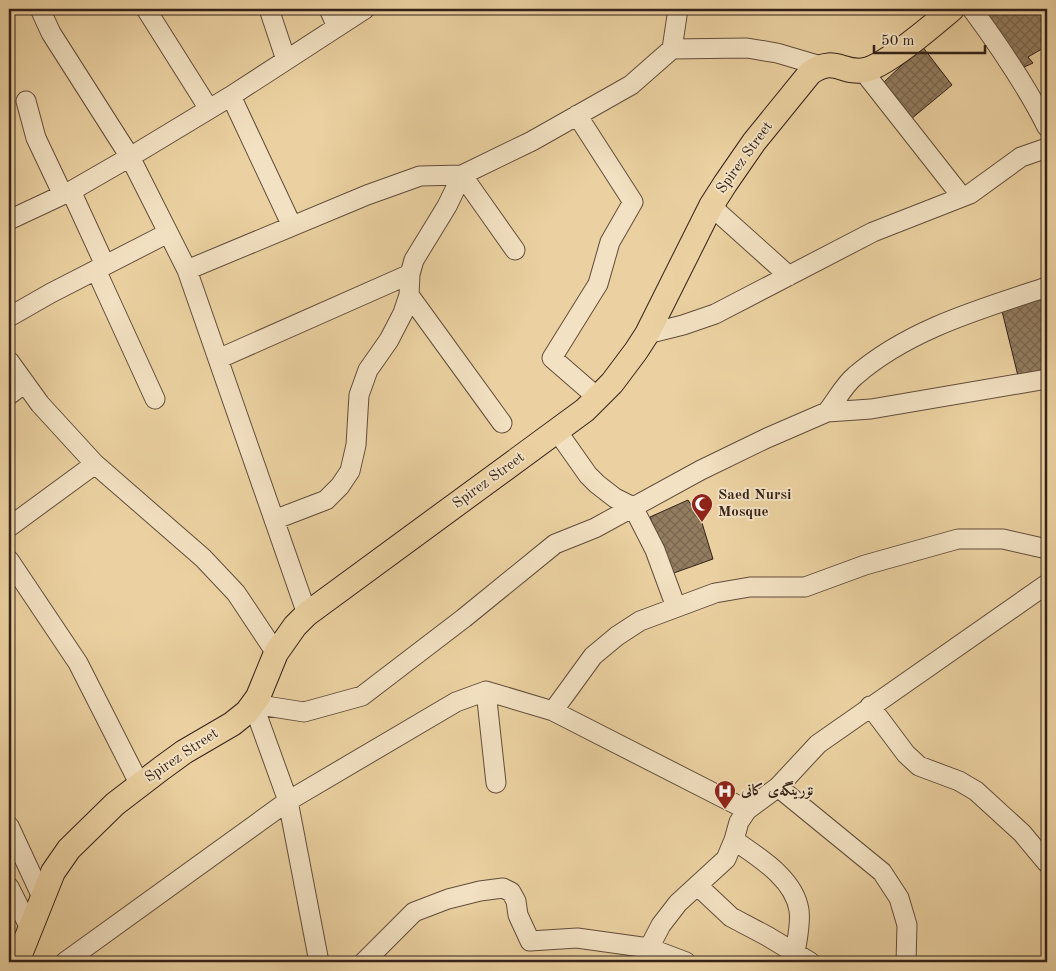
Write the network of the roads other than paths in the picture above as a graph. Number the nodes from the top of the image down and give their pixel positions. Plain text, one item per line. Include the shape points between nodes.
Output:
1 (40, 9) edge
2 (146, 9) edge
3 (269, 9) edge
4 (329, 9) edge
5 (364, 9) edge
6 (678, 9) edge
7 (952, 9) edge
8 (972, 9) edge
9 (337, 26) junction
10 (672, 49) junction
11 (286, 60) junction
12 (821, 66) junction
13 (863, 71) junction
14 (231, 96) junction
15 (26, 101) dead end
16 (209, 109) junction
17 (577, 115) junction
18 (1047, 127) edge
19 (1047, 148) edge
20 (130, 157) junction
21 (462, 175) junction
22 (67, 193) junction
23 (962, 197) junction
24 (711, 206) junction
25 (9, 220) edge
26 (292, 226) junction
27 (168, 233) junction
28 (515, 250) dead end
29 (101, 268) junction
30 (187, 270) junction
31 (410, 274) junction
32 (789, 276) junction
33 (1047, 287) edge
34 (409, 295) junction
35 (9, 317) edge
36 (647, 334) junction
37 (218, 359) junction
38 (9, 361) edge
39 (1047, 379) edge
40 (25, 383) junction
41 (9, 395) edge
42 (598, 398) junction
43 (155, 399) dead end
44 (827, 412) junction
45 (502, 422) dead end
46 (557, 431) junction
47 (95, 464) junction
48 (634, 508) junction
49 (274, 520) junction
50 (9, 527) edge
51 (1047, 549) edge
52 (9, 560) edge
53 (1047, 584) edge
54 (676, 607) junction
55 (307, 614) junction
56 (276, 653) junction
57 (486, 691) junction
58 (253, 704) junction
59 (870, 706) junction
60 (553, 711) junction
61 (496, 783) dead end
62 (140, 785) junction
63 (778, 787) junction
64 (288, 801) junction
65 (747, 810) junction
66 (9, 826) edge
67 (734, 840) junction
68 (16, 856) edge
69 (1047, 863) edge
70 (53, 872) junction
71 (698, 886) junction
72 (9, 887) edge
73 (42, 897) junction
74 (31, 930) junction
75 (646, 955) edge
76 (803, 958) edge
77 (17, 962) edge
78 (65, 962) edge
79 (319, 962) edge
80 (364, 962) edge
81 (686, 962) edge
82 (906, 962) edge

1 - 20 street via 51,34
2 - 16 street
3 - 11 street
4 - 9 street
5 - 9 street
6 - 10 street
7 - 13 main road via 880,64
8 - 18 street via 1033,98
9 - 11 street
10 - 12 street via 747,48
10 - 17 street via 631,85
11 - 14 street
12 - 13 main road via 837,65
12 - 24 main road, Spirez Street via 806,77 760,135
13 - 23 street
14 - 16 street
14 - 26 street
15 - 22 street via 36,138
16 - 20 street
17 - 21 street
17 - 42 street via 633,202 610,242 598,284 552,358
19 - 23 street via 1021,158
20 - 22 street
20 - 27 street
21 - 26 street via 420,176 367,194
21 - 28 street
21 - 31 street via 414,260
22 - 25 street
22 - 29 street
23 - 32 street via 873,232
24 - 32 street
24 - 36 main road, Spirez Street
26 - 30 street
27 - 29 street
27 - 30 street
29 - 35 street
29 - 43 street
30 - 37 street
31 - 34 street
31 - 37 street
32 - 36 street via 714,314
33 - 44 street via 905,340 854,377
34 - 45 street
34 - 49 street via 404,313 368,370 359,395 356,445 350,471 326,500
36 - 42 main road, Spirez Street via 625,367
37 - 49 street
38 - 40 street
39 - 44 street via 871,409
40 - 41 street
40 - 47 street
42 - 46 main road, Spirez Street
44 - 48 street via 701,470
46 - 48 street via 597,484
46 - 55 main road, Spirez Street
47 - 50 street
47 - 56 street via 203,558 236,593
48 - 54 street via 655,550
48 - 58 street via 555,544 362,696 304,712
49 - 55 street
51 - 54 street via 1003,539 958,539 865,565 805,587 750,587 714,593
52 - 62 street via 78,663
53 - 59 street
54 - 60 street via 640,621 593,656
55 - 56 main road, Spirez Street
56 - 58 main road, Spirez Street
57 - 60 street
57 - 61 street
57 - 64 street via 456,702
58 - 62 main road, Spirez Street via 240,718 184,752
58 - 64 street
59 - 63 street via 818,744
59 - 69 street via 919,766 976,791 1022,833
60 - 65 street
62 - 70 main road, Spirez Street via 69,848
63 - 65 street
63 - 82 street via 882,872 899,898 906,925
64 - 78 street
64 - 79 street
65 - 67 street via 739,822
66 - 68 street
67 - 71 street via 726,859
67 - 76 street via 771,866 793,893 799,909
68 - 70 street
68 - 73 street
70 - 73 main road, Spirez Street
71 - 75 street via 678,903 661,925
71 - 76 street via 731,917
72 - 74 street
73 - 74 main road, Spirez Street
74 - 77 main road, Spirez Street
75 - 80 street via 577,938 530,941 518,915 516,901 511,892 502,888 448,899 414,912
75 - 81 street

